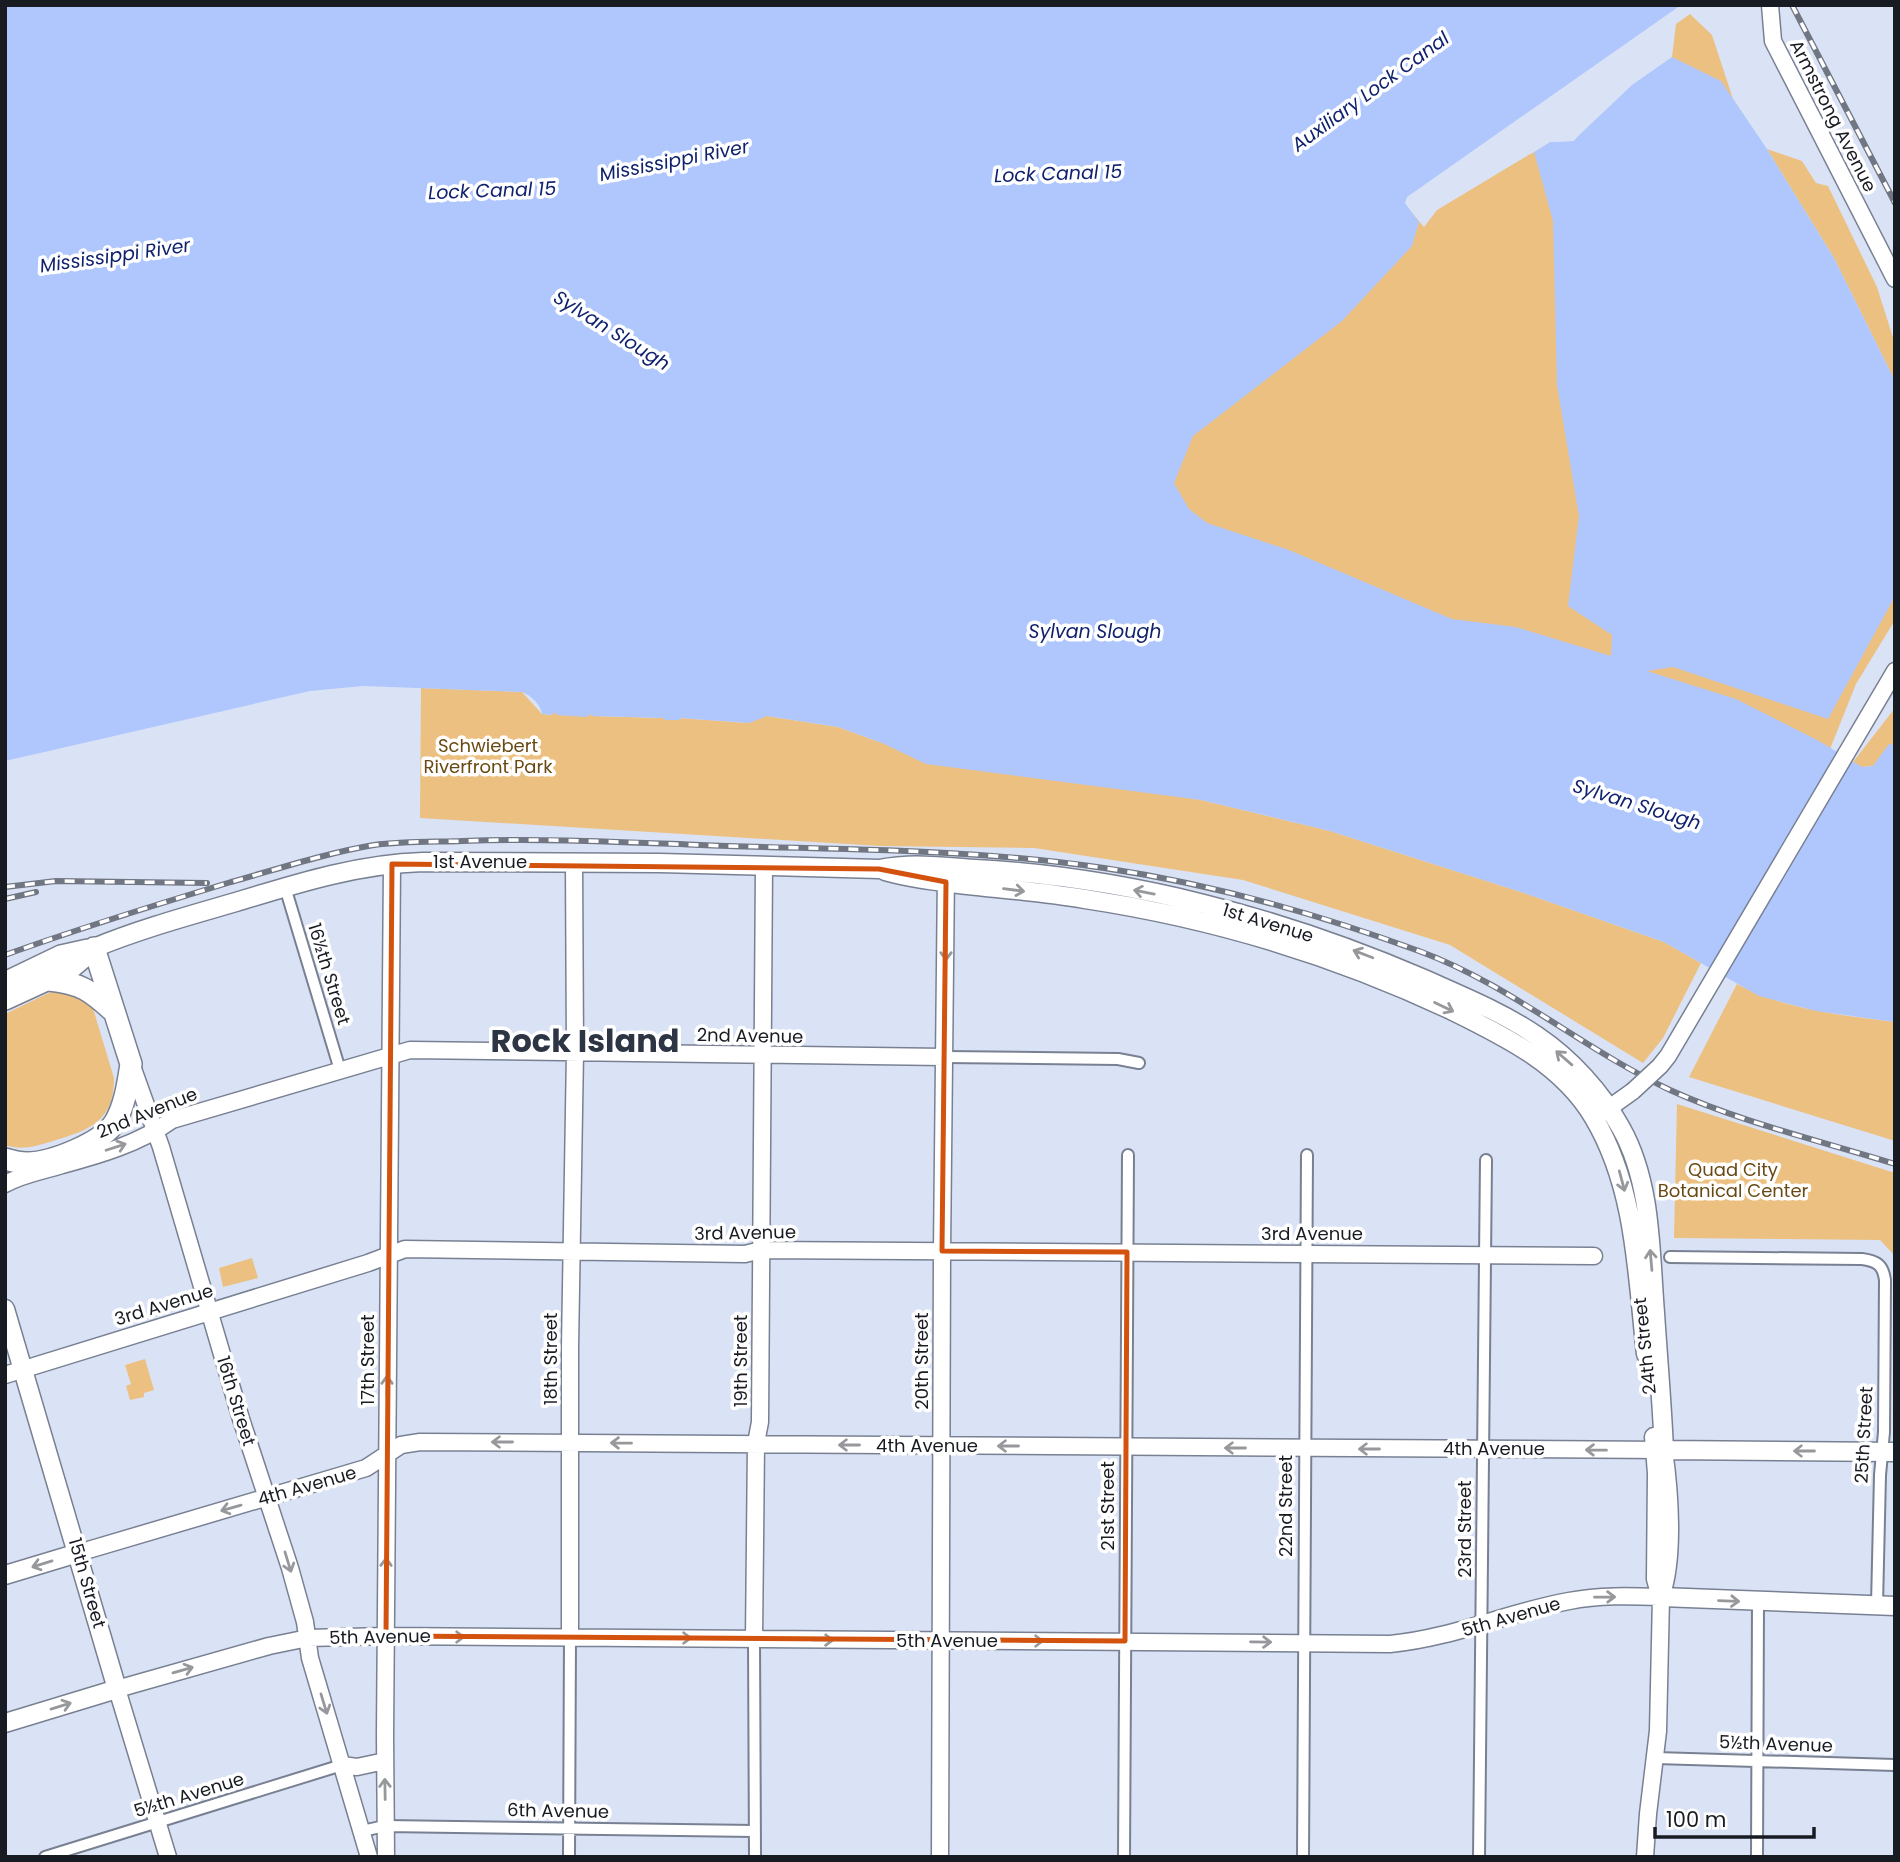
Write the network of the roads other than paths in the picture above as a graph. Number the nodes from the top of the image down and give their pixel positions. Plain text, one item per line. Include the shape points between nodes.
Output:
1 (1770, 5) edge
2 (1895, 279) edge
3 (1895, 671) edge
4 (574, 862) junction
5 (392, 863) junction
6 (764, 866) junction
7 (946, 874) junction
8 (285, 887) junction
9 (94, 948) junction
10 (49, 980) junction
11 (5, 983) edge
12 (5, 999) edge
13 (114, 1013) junction
14 (575, 1052) junction
15 (389, 1056) junction
16 (762, 1056) junction
17 (944, 1058) junction
18 (1139, 1063) dead end
19 (131, 1064) junction
20 (340, 1070) junction
21 (1602, 1114) junction
22 (156, 1132) junction
23 (1128, 1154) dead end
24 (1307, 1154) dead end
25 (5, 1159) edge
26 (1486, 1160) dead end
27 (5, 1184) edge
28 (571, 1250) junction
29 (761, 1250) junction
30 (942, 1251) junction
31 (1127, 1252) junction
32 (1305, 1253) junction
33 (387, 1255) junction
34 (1486, 1255) junction
35 (1594, 1256) dead end
36 (1670, 1257) dead end
37 (5, 1309) edge
38 (208, 1312) junction
39 (24, 1368) junction
40 (5, 1375) edge
41 (570, 1443) junction
42 (757, 1443) junction
43 (941, 1446) junction
44 (1126, 1447) junction
45 (1304, 1448) junction
46 (1483, 1449) junction
47 (1660, 1450) junction
48 (1883, 1452) edge
49 (387, 1454) junction
50 (265, 1498) junction
51 (78, 1553) junction
52 (5, 1575) edge
53 (1661, 1598) junction
54 (1758, 1602) junction
55 (1886, 1606) edge
56 (1481, 1624) junction
57 (386, 1636) junction
58 (570, 1637) junction
59 (308, 1638) junction
60 (754, 1639) junction
61 (940, 1641) junction
62 (1125, 1641) junction
63 (1303, 1643) junction
64 (117, 1689) junction
65 (5, 1723) edge
66 (1656, 1758) junction
67 (384, 1761) junction
68 (1758, 1761) junction
69 (342, 1765) junction
70 (1895, 1765) edge
71 (158, 1822) junction
72 (386, 1826) junction
73 (569, 1828) junction
74 (362, 1831) junction
75 (755, 1831) junction
76 (45, 1857) edge
77 (168, 1857) edge
78 (369, 1857) edge
79 (386, 1857) edge
80 (569, 1857) edge
81 (755, 1857) edge
82 (940, 1857) edge
83 (1124, 1857) edge
84 (1303, 1857) edge
85 (1479, 1857) edge
86 (1645, 1857) edge
87 (1757, 1857) edge

1 - 2 street, Armstrong Avenue via 1773,41
3 - 21 street, bridge via 1674,1046 1660,1066
4 - 5 main road, 1st Avenue
4 - 6 main road, 1st Avenue
4 - 14 street, 18th Street
5 - 8 main road, 1st Avenue
5 - 15 street, 17th Street
6 - 7 main road, 1st Avenue via 879,869 906,864
6 - 16 street, 19th Street
7 -> 17 street, 20th Street
7 - 21 main road, 1st Avenue via 1066,878 1154,893 1256,918 1345,947 1445,988 1522,1027 1568,1061
8 - 9 main road, 1st Avenue
8 - 20 street, 16½th Street
9 - 10 highway, 1st Avenue
9 - 11 highway, 1st Avenue via 61,956
9 - 13 highway, 16th Street
10 - 12 highway, 1st Avenue
10 - 13 highway via 84,987
13 - 19 highway, 16th Street
14 - 15 street, 2nd Avenue via 410,1050
14 - 16 street, 2nd Avenue
14 - 28 street, 18th Street
15 - 20 street, 2nd Avenue
15 - 33 street, 17th Street
16 - 17 street, 2nd Avenue
16 - 29 street, 19th Street
17 - 18 street, 2nd Avenue
17 - 30 street, 20th Street
19 - 22 street, 16th Street
19 - 25 highway via 119,1114 100,1138 34,1162
20 - 22 street, 2nd Avenue via 172,1120
21 - 47 main road, 24th Street via 1623,1131 1644,1197
27 -> 22 street, 2nd Avenue
22 - 38 street, 16th Street
23 - 31 street, 21st Street
24 - 32 street, 22nd Street
26 - 34 street, 23rd Street
28 - 29 street, 3rd Avenue via 745,1254
28 - 33 street, 3rd Avenue via 412,1248
28 - 41 street, 18th Street
29 - 30 street, 3rd Avenue
29 - 42 street, 19th Street
30 - 31 street, 3rd Avenue
30 - 43 street, 20th Street
31 - 32 street, 3rd Avenue
31 - 44 street, 21st Street
32 - 34 street, 3rd Avenue
32 - 45 street, 22nd Street
33 - 38 street, 3rd Avenue
49 -> 33 street, 17th Street
34 - 35 street, 3rd Avenue
34 - 46 street, 23rd Street
36 - 48 street, 25th Street via 1862,1259 1878,1263 1885,1280
37 - 39 main road, 15th Street
38 - 39 street, 3rd Avenue
38 - 50 street, 16th Street
39 - 40 street, 3rd Avenue
39 - 51 main road, 15th Street
42 -> 41 street, 4th Avenue
41 -> 49 street, 4th Avenue via 420,1442 401,1445
41 - 58 street, 18th Street
43 -> 42 street, 4th Avenue
42 - 60 street, 19th Street
44 -> 43 street, 4th Avenue
43 - 61 street, 20th Street
45 -> 44 street, 4th Avenue
44 - 62 street, 21st Street
46 -> 45 street, 4th Avenue
45 - 63 street, 22nd Street
47 -> 46 street, 4th Avenue
46 - 56 street, 23rd Street
48 -> 47 main road, 4th Avenue
47 - 53 main road, 24th Street via 1656,1579
48 - 55 street, 25th Street
49 - 50 street, 4th Avenue via 366,1468
57 -> 49 street, 17th Street
50 -> 51 street, 4th Avenue
50 -> 59 street, 16th Street
51 -> 52 main road, 4th Avenue
51 - 64 main road, 15th Street
53 -> 54 main road, 5th Avenue
56 -> 53 street, 5th Avenue via 1587,1598
53 - 66 street, 24th Street
54 - 55 main road, 5th Avenue
54 - 68 street
56 - 63 street, 5th Avenue via 1414,1642
56 - 85 street, 23rd Street
57 -> 58 street, 5th Avenue
57 - 59 street, 5th Avenue
57 - 67 street, 17th Street
58 -> 60 street, 5th Avenue
58 - 73 street, 18th Street
64 -> 59 street, 5th Avenue
59 -> 69 street, 16th Street
60 -> 61 street, 5th Avenue
60 - 75 street, 19th Street
61 -> 62 street, 5th Avenue
61 - 82 street, 20th Street
62 -> 63 street, 5th Avenue
62 - 83 street, 21st Street
63 - 84 street, 22nd Street
65 -> 64 main road, 5th Avenue
64 - 71 street, 15th Street
66 - 68 street, 5½th Avenue
66 - 86 street, 24th Street
67 - 69 street
72 -> 67 street, 17th Street
68 - 70 street, 5½th Avenue
68 - 87 street
69 - 71 street, 5½th Avenue
69 - 74 street, 16th Street
71 - 76 street, 5½th Avenue
71 - 77 street, 15th Street
72 - 73 street, 6th Avenue
72 - 74 street, 6th Avenue
72 - 79 street, 17th Street
73 - 75 street, 6th Avenue
73 - 80 street, 18th Street
74 - 78 street, 16th Street
75 - 81 street, 19th Street

